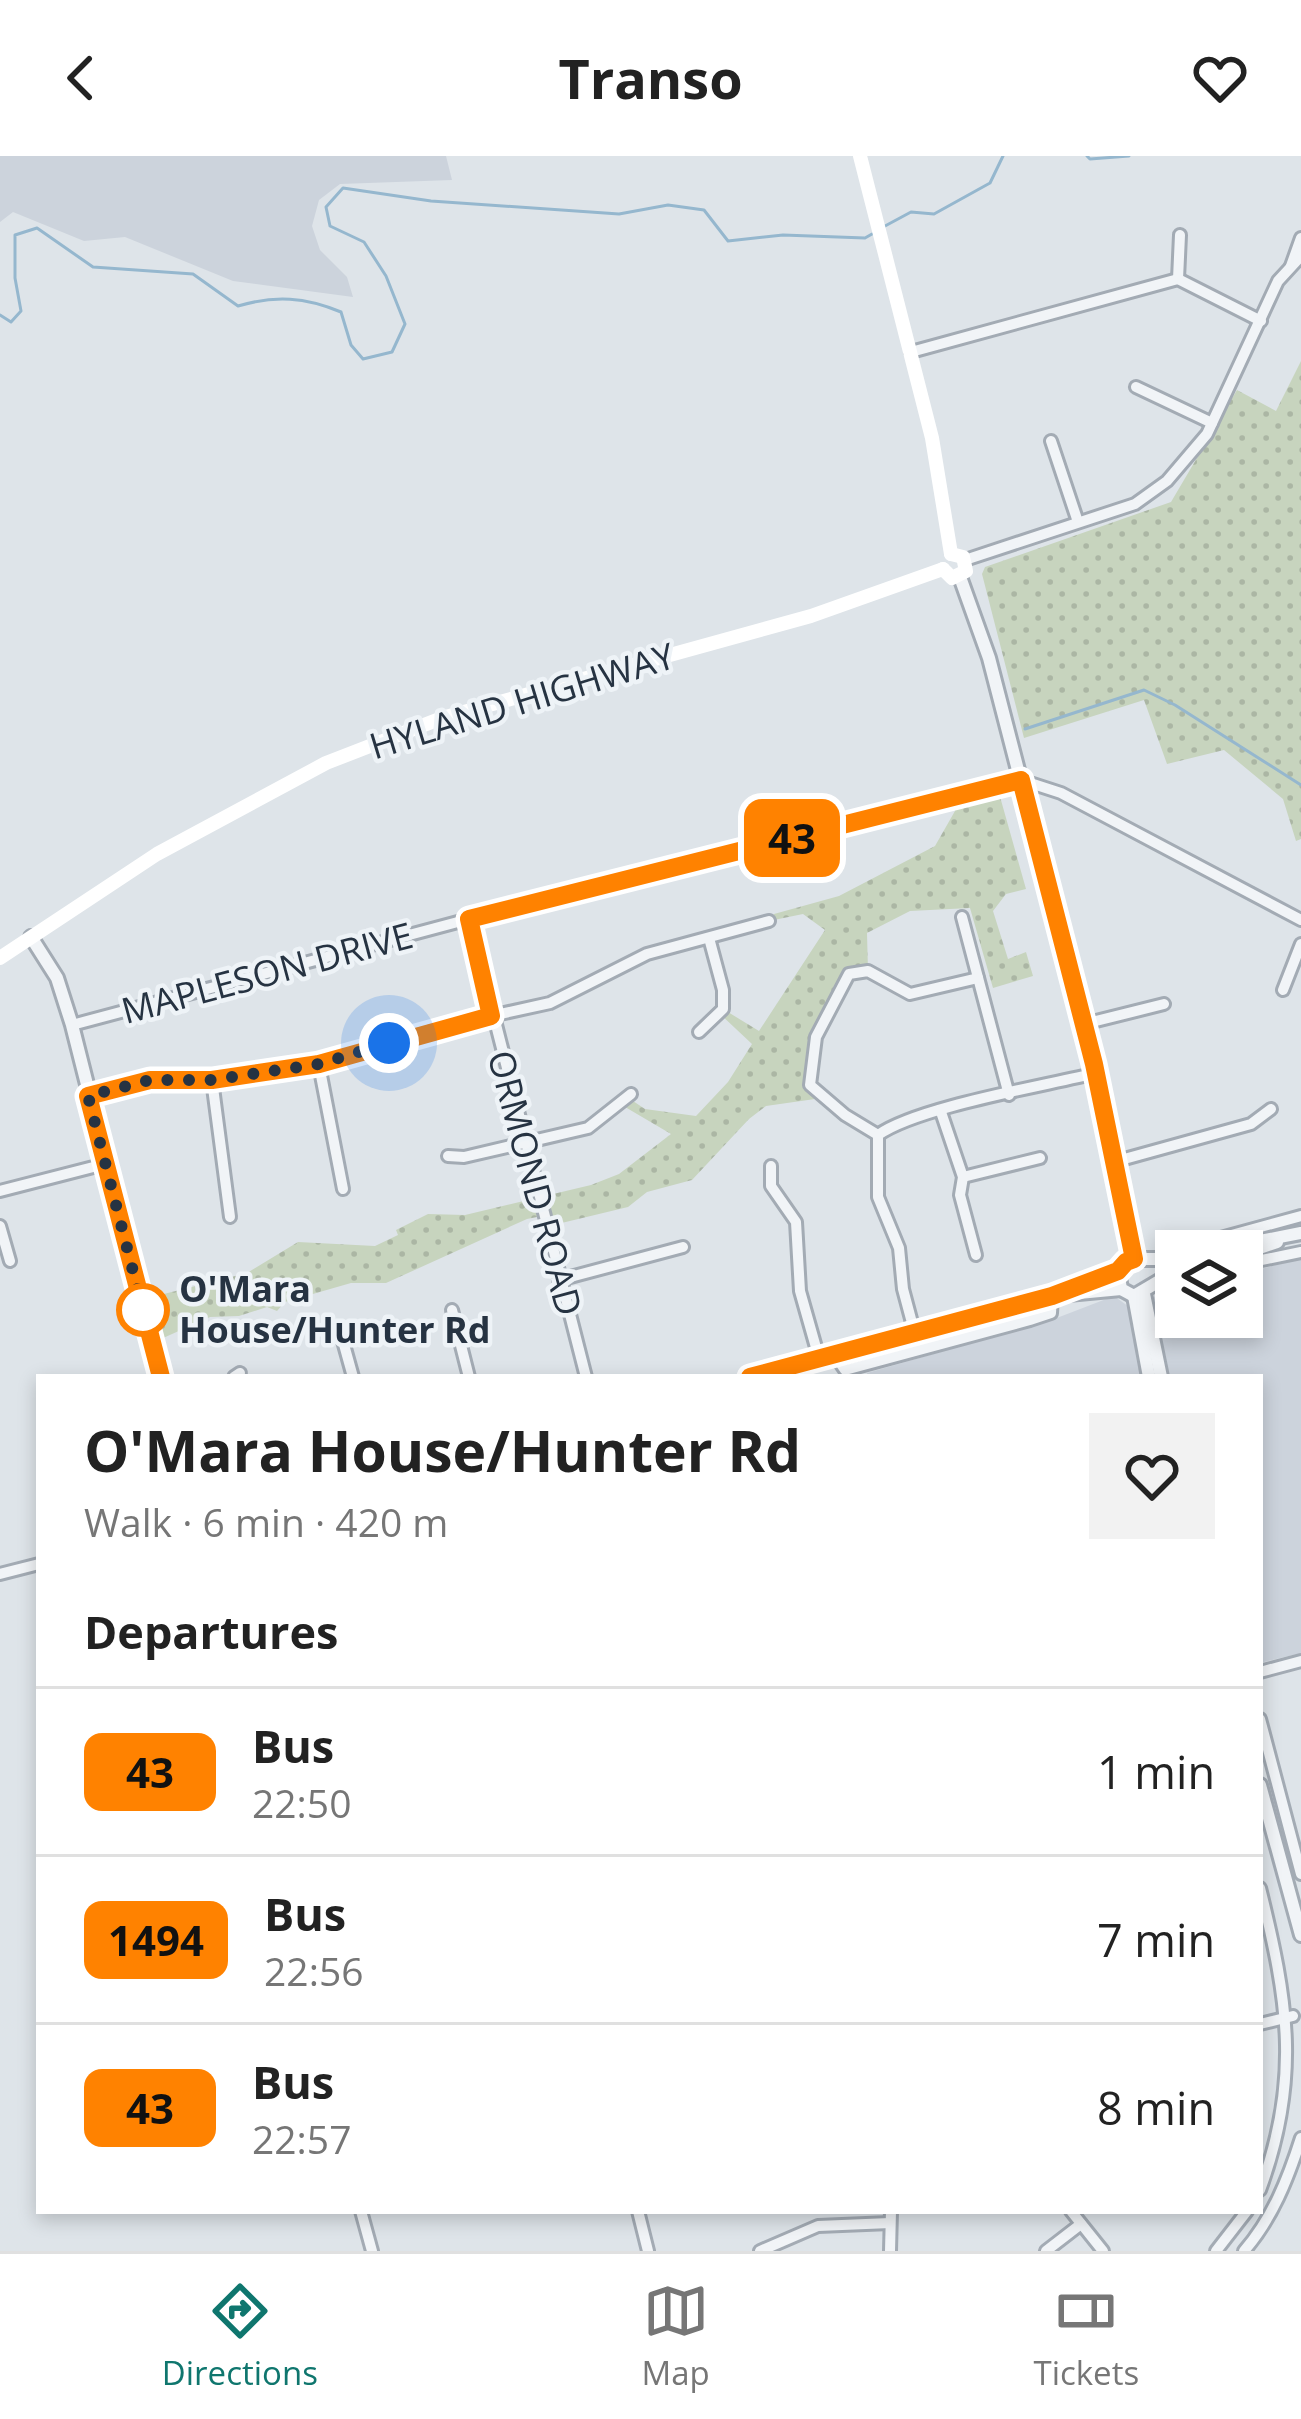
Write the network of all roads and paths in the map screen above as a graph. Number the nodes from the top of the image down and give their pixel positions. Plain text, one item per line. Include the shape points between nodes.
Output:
1 (860, 156) edge
2 (1180, 235) dead end
3 (1301, 238) edge
4 (1301, 256) edge
5 (1291, 269) junction
6 (1178, 278) junction
7 (1261, 321) junction
8 (911, 352) junction
9 (1136, 387) dead end
10 (1211, 423) junction
11 (1051, 441) dead end
12 (1078, 522) junction
13 (958, 557) junction
14 (943, 569) junction
15 (960, 577) junction
16 (1021, 780) junction
17 (962, 917) dead end
18 (469, 919) junction
19 (1301, 920) edge
20 (769, 921) dead end
21 (31, 937) junction
22 (709, 938) junction
23 (1301, 944) edge
24 (0, 958) edge
25 (978, 978) junction
26 (1282, 990) dead end
27 (1164, 1004) dead end
28 (491, 1016) junction
29 (1084, 1024) junction
30 (72, 1025) junction
31 (700, 1032) dead end
32 (319, 1064) junction
33 (1096, 1073) junction
34 (212, 1080) junction
35 (631, 1094) dead end
36 (1010, 1095) junction
37 (88, 1096) junction
38 (1271, 1109) dead end
39 (941, 1112) junction
40 (878, 1135) junction
41 (524, 1144) junction
42 (448, 1156) dead end
43 (1040, 1158) dead end
44 (1117, 1161) junction
45 (104, 1164) junction
46 (771, 1166) dead end
47 (963, 1177) junction
48 (343, 1189) dead end
49 (0, 1191) edge
50 (1301, 1216) edge
51 (230, 1217) dead end
52 (0, 1226) edge
53 (1255, 1230) edge
54 (1301, 1233) edge
55 (1263, 1240) edge
56 (683, 1247) dead end
57 (1263, 1247) edge
58 (1301, 1252) edge
59 (976, 1255) dead end
60 (1155, 1258) edge
61 (1263, 1260) edge
62 (10, 1261) dead end
63 (1140, 1261) junction
64 (1118, 1271) junction
65 (559, 1280) junction
66 (1155, 1282) edge
67 (1138, 1291) junction
68 (1052, 1296) junction
69 (452, 1310) dead end
70 (915, 1334) junction
71 (343, 1341) dead end
72 (834, 1354) junction
73 (816, 1359) junction
74 (788, 1372) edge
75 (160, 1374) edge
76 (351, 1374) edge
77 (468, 1374) edge
78 (585, 1374) edge
79 (817, 1374) edge
80 (1149, 1374) edge
81 (1160, 1374) edge
82 (36, 1565) edge
83 (0, 1574) edge
84 (1301, 1661) edge
85 (1263, 1671) edge
86 (1263, 1730) edge
87 (1263, 1797) edge
88 (1301, 1874) edge
89 (1263, 1911) edge
90 (1301, 1935) edge
91 (1293, 2016) junction
92 (1263, 2023) edge
93 (1301, 2138) edge
94 (1263, 2183) edge
95 (362, 2214) edge
96 (639, 2214) edge
97 (1073, 2214) edge
98 (1245, 2214) edge
99 (890, 2217) edge
100 (1081, 2224) junction
101 (646, 2250) edge
102 (372, 2251) edge
103 (761, 2251) edge
104 (890, 2251) edge
105 (1046, 2251) edge
106 (1103, 2251) edge
107 (1216, 2251) edge
108 (1244, 2251) edge

1 - 8 main road
2 - 6 street
3 - 5 street
4 - 5 street
5 - 7 street
6 - 7 street
6 - 8 street
7 - 10 street
8 - 13 main road
9 - 10 street
10 - 12 street via 1154,492
11 - 12 street
12 - 13 street
13 - 14 main road via 944,560
13 - 15 main road via 967,568
14 - 15 main road
14 - 21 main road, HYLAND HIGHWAY via 812,616 442,718 346,755 157,854
15 - 16 street
16 - 18 street, MAPLESON DRIVE
16 - 19 street via 1061,793
16 - 29 street
17 - 25 street
18 - 28 street, ORMOND ROAD
18 - 30 street, MAPLESON DRIVE
20 - 22 street
21 - 24 main road, HYLAND HIGHWAY
21 - 30 street via 57,978
22 - 28 street via 647,954 550,1004
22 - 31 street via 722,1009
23 - 26 street
25 - 36 street
25 - 40 street via 910,994 868,971 849,974 816,1037 810,1085
27 - 29 street
28 - 32 street
28 - 41 street, ORMOND ROAD
29 - 33 street
30 - 37 street
32 - 34 street
32 - 48 street
33 - 36 street
33 - 44 street
34 - 37 street via 150,1080
34 - 51 street
35 - 41 street via 588,1128
36 - 39 street
37 - 45 street
38 - 44 street via 1251,1124
39 - 40 street
39 - 47 street
40 - 70 street via 878,1197 899,1248
41 - 42 street
41 - 65 street, ORMOND ROAD
43 - 47 street
44 - 63 street
45 - 49 street
45 - 75 street
46 - 73 street via 771,1186 796,1222 800,1292
47 - 59 street
50 - 53 street
52 - 62 street
54 - 55 street
54 - 57 street
56 - 65 street
58 - 61 street
60 - 63 street
63 - 64 street
63 - 67 street via 1153,1273
64 - 67 street
64 - 68 street
65 - 78 street, ORMOND ROAD
66 - 67 street
67 - 68 street
67 - 80 street
67 - 81 street
68 - 70 street
68 - 72 street via 1051,1313 845,1370
69 - 77 street
70 - 72 street
71 - 76 street
72 - 73 street
73 - 74 street
73 - 79 street
82 - 83 street
84 - 85 street
86 - 88 street
87 - 90 street
89 - 91 street
91 - 92 street
91 - 94 street via 1292,2101
93 - 108 street via 1261,2232
95 - 102 street
96 - 101 street
97 - 100 street
98 - 107 street
99 - 103 street via 818,2226
99 - 104 street
100 - 105 street
100 - 106 street

